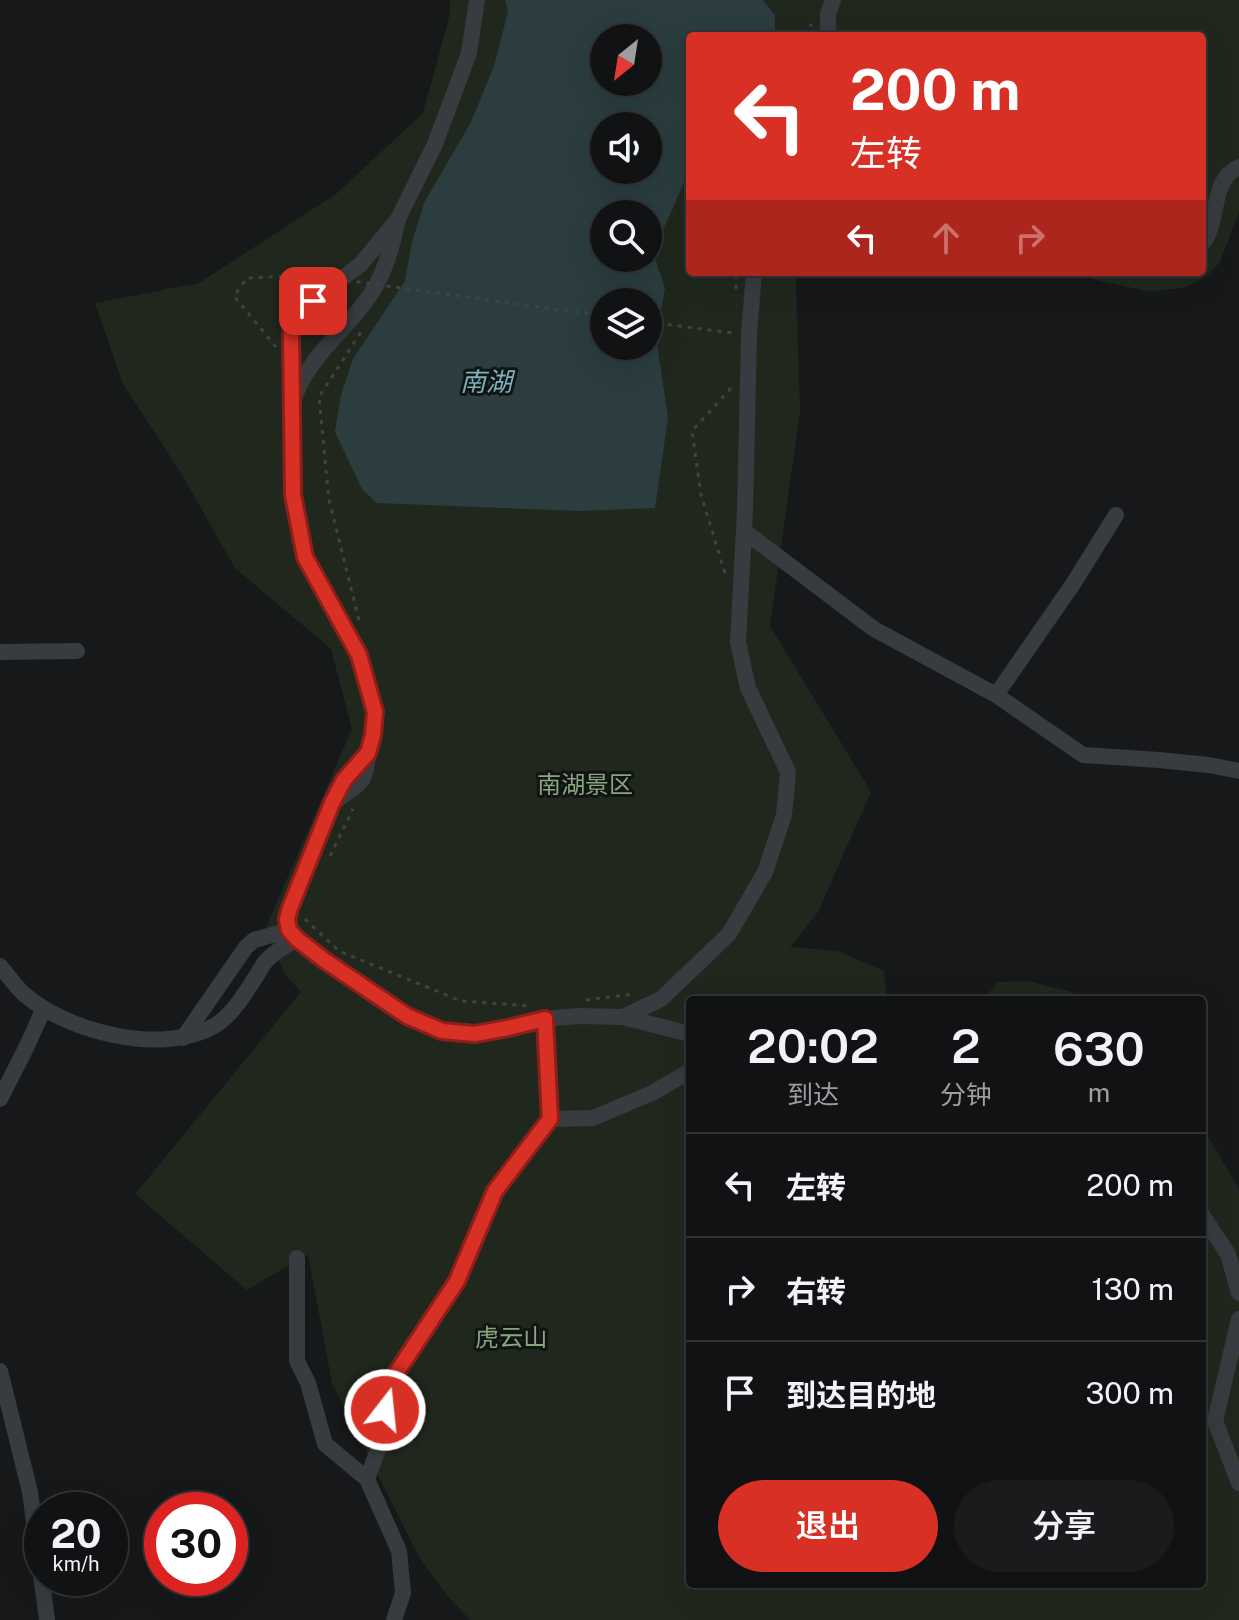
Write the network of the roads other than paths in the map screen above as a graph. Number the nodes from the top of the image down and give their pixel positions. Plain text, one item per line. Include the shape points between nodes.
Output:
1 (477, 0) edge
2 (833, 0) edge
3 (828, 32) edge
4 (1239, 167) edge
5 (398, 219) junction
6 (1206, 238) edge
7 (754, 276) edge
8 (292, 405) junction
9 (1116, 515) dead end
10 (744, 531) junction
11 (77, 651) dead end
12 (0, 652) edge
13 (996, 695) junction
14 (1239, 771) edge
15 (293, 934) junction
16 (0, 966) edge
17 (44, 1008) junction
18 (544, 1013) junction
19 (623, 1017) junction
20 (686, 1033) edge
21 (183, 1038) junction
22 (686, 1073) edge
23 (0, 1099) edge
24 (550, 1119) junction
25 (1206, 1221) edge
26 (297, 1258) dead end
27 (1239, 1293) edge
28 (1239, 1319) edge
29 (0, 1371) edge
30 (367, 1479) junction
31 (1239, 1483) edge
32 (47, 1620) edge
33 (394, 1620) edge

1 - 5 street via 469,53 435,144
2 - 3 street
4 - 6 street via 1223,179
5 - 8 street via 382,275 303,378
5 - 8 street via 361,264 293,322
7 - 10 street
8 - 15 street via 293,495 305,557 359,655 375,712 368,753 332,803 290,908 287,919
9 - 13 street
10 - 13 street via 874,629
10 - 19 street via 738,642 748,688 788,772 784,815 765,872 729,934 661,999
11 - 12 street
13 - 14 street via 1083,755
15 - 18 street via 407,1016 442,1031 475,1034
15 - 21 street via 266,960 237,1005 215,1025
15 - 21 street via 254,940 246,947
16 - 17 street
17 - 21 street via 73,1024 110,1034
17 - 23 street
18 - 19 street
18 - 24 street
19 - 20 street
22 - 24 street via 593,1118
24 - 30 street via 495,1191 457,1281 385,1390 385,1431
25 - 27 street via 1228,1254
26 - 30 street via 297,1361 325,1444
28 - 31 street via 1215,1421
29 - 32 street via 30,1492
30 - 33 street via 399,1551 403,1593

